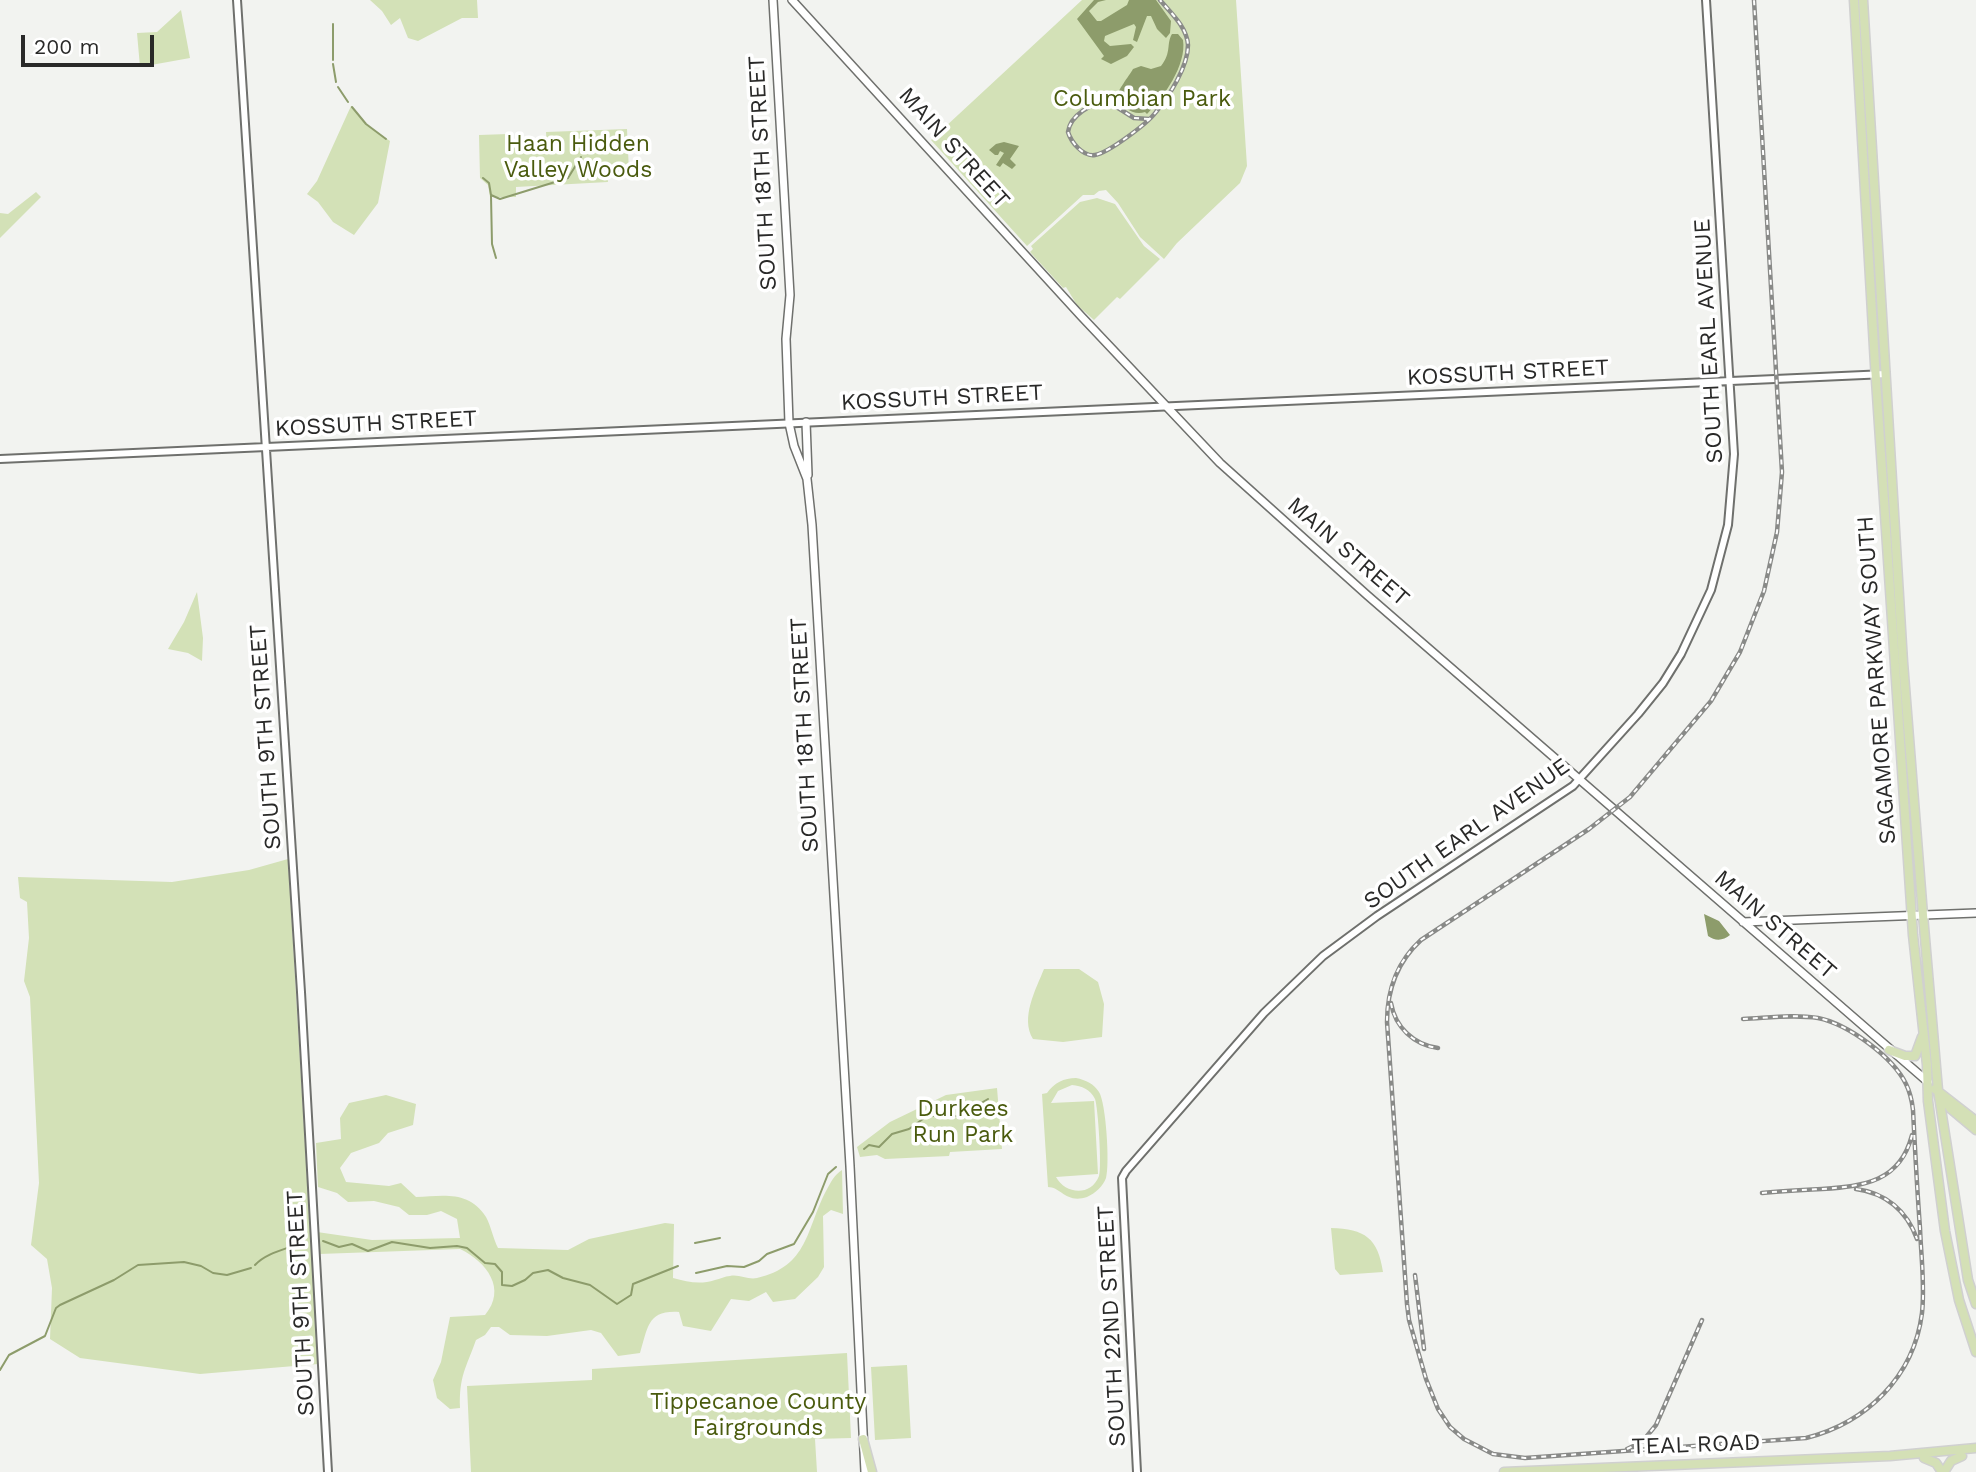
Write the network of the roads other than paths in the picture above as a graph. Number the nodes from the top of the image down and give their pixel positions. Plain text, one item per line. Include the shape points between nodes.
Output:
1 (237, 0) edge
2 (792, 0) edge
3 (1706, 0) edge
4 (1854, 0) edge
5 (1863, 0) edge
6 (774, 1) edge
7 (1875, 374) junction
8 (1886, 374) junction
9 (1730, 380) junction
10 (1166, 406) junction
11 (806, 422) junction
12 (789, 423) junction
13 (264, 447) junction
14 (0, 459) edge
15 (807, 479) junction
16 (1581, 779) junction
17 (1976, 913) edge
18 (1923, 915) junction
19 (1912, 916) junction
20 (1743, 922) junction
21 (1923, 1034) junction
22 (1889, 1050) junction
23 (1928, 1082) junction
24 (1938, 1090) junction
25 (1965, 1120) junction
26 (1976, 1121) edge
27 (1976, 1130) edge
28 (1945, 1138) junction
29 (1122, 1178) joint
30 (1976, 1304) edge
31 (1976, 1352) edge
32 (863, 1439) junction
33 (1976, 1450) edge
34 (1889, 1456) junction
35 (1962, 1456) junction
36 (1924, 1458) junction
37 (328, 1472) edge
38 (865, 1472) edge
39 (872, 1472) edge
40 (1137, 1472) edge
41 (1504, 1472) edge
42 (1943, 1472) edge

1 - 13 street, SOUTH 9TH STREET
2 - 10 main road, MAIN STREET
3 - 9 street, SOUTH EARL AVENUE
4 - 7 main road, SAGAMORE PARKWAY SOUTH
5 - 8 main road, SAGAMORE PARKWAY SOUTH
6 - 12 main road, SOUTH 18TH STREET via 790,295 786,339
7 - 8 street, KOSSUTH STREET
7 - 9 street, KOSSUTH STREET
7 - 19 main road, SAGAMORE PARKWAY SOUTH
8 - 18 main road, SAGAMORE PARKWAY SOUTH
9 - 10 street, KOSSUTH STREET
9 - 16 street, SOUTH EARL AVENUE via 1733,491 1708,598 1663,683
10 - 11 street, KOSSUTH STREET
10 - 16 main road, MAIN STREET via 1220,463 1320,553
11 - 12 street, KOSSUTH STREET
11 - 15 main road
12 - 13 street, KOSSUTH STREET
12 - 15 main road, SOUTH 18TH STREET
13 - 14 street, KOSSUTH STREET
13 - 37 street, SOUTH 9TH STREET
15 - 32 main road, SOUTH 18TH STREET
16 - 20 main road, MAIN STREET
16 - 29 street, SOUTH EARL AVENUE via 1323,956 1264,1013
17 - 18 main road
18 - 19 main road
18 - 24 main road, SAGAMORE PARKWAY SOUTH
19 - 20 main road
19 - 21 main road, SAGAMORE PARKWAY SOUTH
20 - 22 main road, MAIN STREET
21 - 22 main road via 1915,1056
21 - 23 main road, SAGAMORE PARKWAY SOUTH
22 - 23 main road, MAIN STREET
23 - 24 main road
23 - 31 main road, SAGAMORE PARKWAY SOUTH via 1945,1231 1958,1300
24 - 25 main road
24 - 26 main road
24 - 28 main road, SAGAMORE PARKWAY SOUTH
25 - 27 main road
25 - 28 main road via 1951,1121
28 - 30 main road, SAGAMORE PARKWAY SOUTH
29 - 40 street, SOUTH 22ND STREET
32 - 38 main road, SOUTH 18TH STREET
32 - 39 main road
33 - 34 main road, TEAL ROAD
33 - 35 main road, TEAL ROAD
34 - 36 main road, TEAL ROAD
34 - 41 main road, TEAL ROAD
35 - 36 main road, TEAL ROAD
35 - 42 main road
36 - 42 main road

